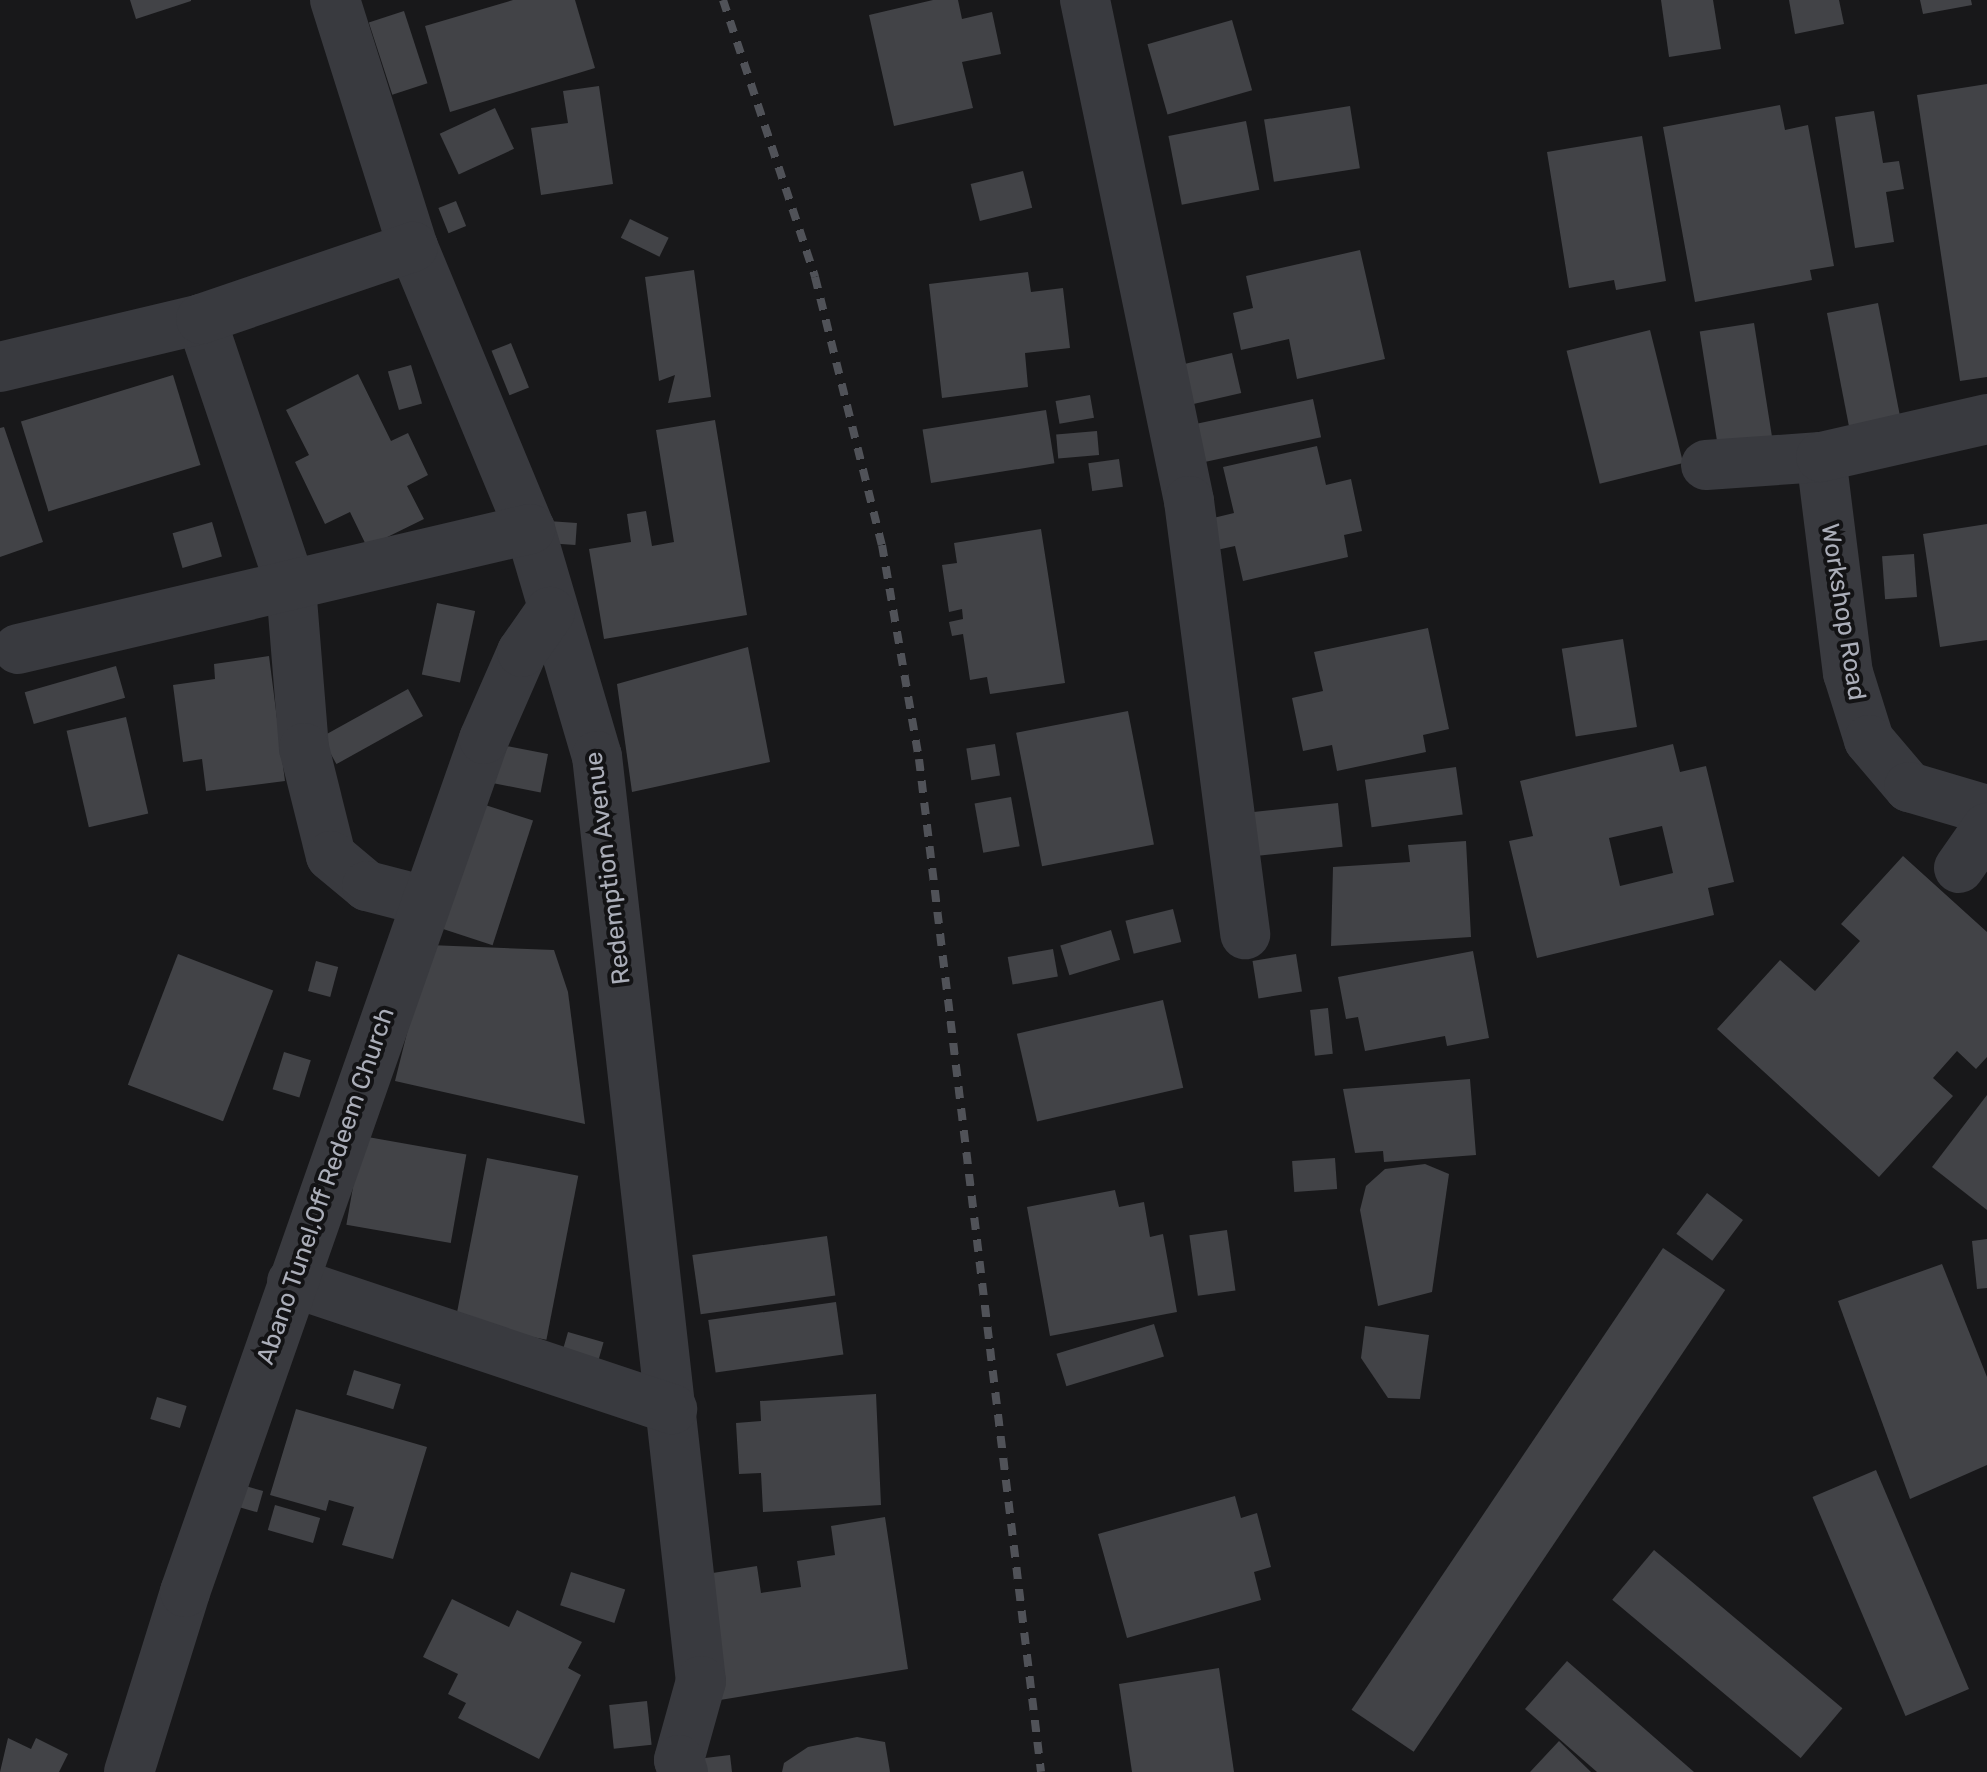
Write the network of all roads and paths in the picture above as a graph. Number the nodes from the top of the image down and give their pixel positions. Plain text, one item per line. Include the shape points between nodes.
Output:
1 (335, 0) edge
2 (1085, 0) edge
3 (413, 247) junction
4 (201, 318) junction
5 (0, 367) edge
6 (1987, 419) edge
7 (1821, 457) junction
8 (1706, 465) dead end
9 (530, 529) junction
10 (291, 587) junction
11 (550, 612) junction
12 (18, 649) dead end
13 (1987, 810) edge
14 (1987, 828) edge
15 (1959, 868) dead end
16 (425, 901) junction
17 (1245, 934) dead end
18 (292, 1282) junction
19 (672, 1408) junction
20 (129, 1772) edge
21 (683, 1772) edge

1 - 3 street, Redemption Avenue
2 - 17 street via 1189,501
3 - 4 street
3 - 9 street, Redemption Avenue
4 - 5 street
4 - 10 street
6 - 7 street
7 - 8 street
7 - 13 street, Workshop Road via 1848,673 1869,740 1909,788
9 - 10 street
9 - 11 street, Redemption Avenue
10 - 12 street
10 - 16 street via 304,748 331,856 368,886
11 - 16 street, Abano Tunel,Off Redeem Church via 522,652 484,739
11 - 19 street, Redemption Avenue via 597,756
14 - 15 street
16 - 18 street, Abano Tunel,Off Redeem Church
18 - 19 street
18 - 20 street, Abano Tunel,Off Redeem Church
19 - 21 street, Redemption Avenue via 701,1681 679,1760

